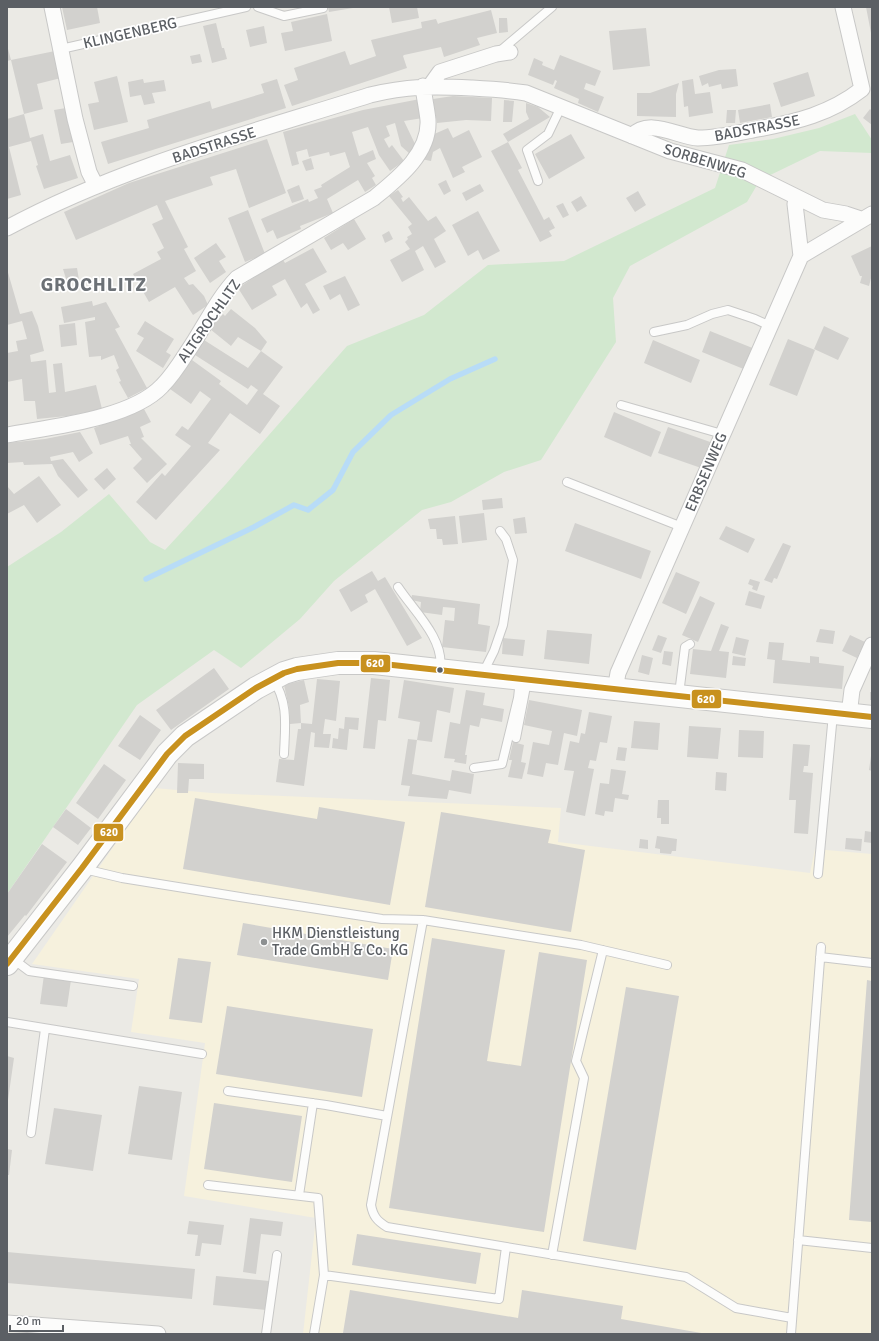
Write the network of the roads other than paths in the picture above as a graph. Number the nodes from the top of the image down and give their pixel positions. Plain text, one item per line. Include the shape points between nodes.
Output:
1 (52, 7) edge
2 (246, 7) edge
3 (258, 7) edge
4 (552, 7) edge
5 (843, 7) edge
6 (323, 8) dead end
7 (60, 49) junction
8 (503, 53) joint
9 (426, 86) junction
10 (867, 88) edge
11 (561, 107) junction
12 (632, 136) junction
13 (538, 181) dead end
14 (96, 186) junction
15 (798, 199) junction
16 (866, 216) edge
17 (7, 228) edge
18 (801, 256) junction
19 (770, 326) junction
20 (654, 332) dead end
21 (621, 405) dead end
22 (722, 434) junction
23 (7, 435) edge
24 (567, 482) dead end
25 (682, 527) junction
26 (500, 532) dead end
27 (398, 587) dead end
28 (690, 644) dead end
29 (872, 645) edge
30 (440, 670) junction
31 (482, 676) junction
32 (273, 678) junction
33 (524, 680) junction
34 (615, 690) junction
35 (678, 697) junction
36 (841, 714) junction
37 (872, 717) edge
38 (516, 738) dead end
39 (284, 754) dead end
40 (474, 768) dead end
41 (82, 868) junction
42 (818, 874) dead end
43 (423, 920) junction
44 (821, 947) dead end
45 (603, 950) junction
46 (820, 957) junction
47 (9, 961) edge
48 (872, 963) edge
49 (667, 965) dead end
50 (133, 986) dead end
51 (7, 1022) edge
52 (45, 1029) junction
53 (202, 1054) dead end
54 (228, 1091) dead end
55 (313, 1103) junction
56 (387, 1116) junction
57 (32, 1133) dead end
58 (208, 1185) dead end
59 (299, 1195) junction
60 (798, 1240) junction
61 (506, 1247) junction
62 (872, 1248) edge
63 (277, 1255) dead end
64 (552, 1255) junction
65 (324, 1275) junction
66 (792, 1318) junction
67 (7, 1322) edge
68 (25, 1329) edge
69 (158, 1334) edge
70 (266, 1334) edge
71 (314, 1334) edge
72 (791, 1334) edge

1 - 7 street
2 - 7 lane, KLINGENBERG
3 - 6 lane via 284,16
4 - 8 lane
5 - 10 street, BADSTRASSE
7 - 14 street via 75,119 89,172
8 - 9 street via 440,72
9 - 11 street, BADSTRASSE via 515,91
9 - 14 street, BADSTRASSE via 399,88 370,95 142,168
9 - 23 street, ALTGROCHLITZ via 428,128 414,160 374,198 237,278 186,355 162,386 146,399 113,413
10 - 12 street, BADSTRASSE via 825,112 792,123 720,138 689,137 658,129 643,129
11 - 12 street, BADSTRASSE
11 - 13 lane via 548,134 527,150
12 - 15 street, SORBENWEG via 670,151 742,170
14 - 17 street, BADSTRASSE
15 - 16 street, SORBENWEG via 823,210
15 - 18 street via 795,204
16 - 18 street, SORBENWEG
18 - 19 street, ERBSENWEG
19 - 20 lane via 728,310 687,325
19 - 22 street, ERBSENWEG
21 - 22 lane
22 - 25 street, ERBSENWEG
24 - 25 lane
25 - 34 street, ERBSENWEG via 618,673
26 - 31 lane via 506,539 513,560 503,625
27 - 30 lane via 439,646 442,659
28 - 35 lane via 685,647
29 - 36 street
30 - 31 main road
30 - 32 main road via 356,662 297,669
31 - 33 main road
32 - 39 lane via 286,707
32 - 41 main road via 174,745
33 - 34 main road
33 - 38 lane
33 - 40 lane via 502,764
34 - 35 main road
35 - 36 main road
36 - 37 main road
36 - 42 lane
41 - 43 lane via 122,878 382,919
41 - 47 main road
43 - 45 lane via 581,944
43 - 56 lane
44 - 46 lane
45 - 49 lane
45 - 64 lane via 576,1060 584,1078
46 - 48 lane
46 - 60 lane
47 - 50 lane via 29,972
51 - 52 lane
52 - 53 lane
52 - 57 lane
54 - 55 lane
55 - 56 lane
55 - 59 lane
56 - 61 lane via 370,1205 372,1214 378,1221 388,1227
58 - 59 lane
59 - 65 lane via 318,1198
60 - 62 lane
60 - 66 lane
61 - 64 lane
61 - 65 lane via 499,1299
63 - 70 lane
64 - 66 lane via 686,1277 736,1308
65 - 71 lane
66 - 72 lane
67 - 68 street
68 - 69 street

